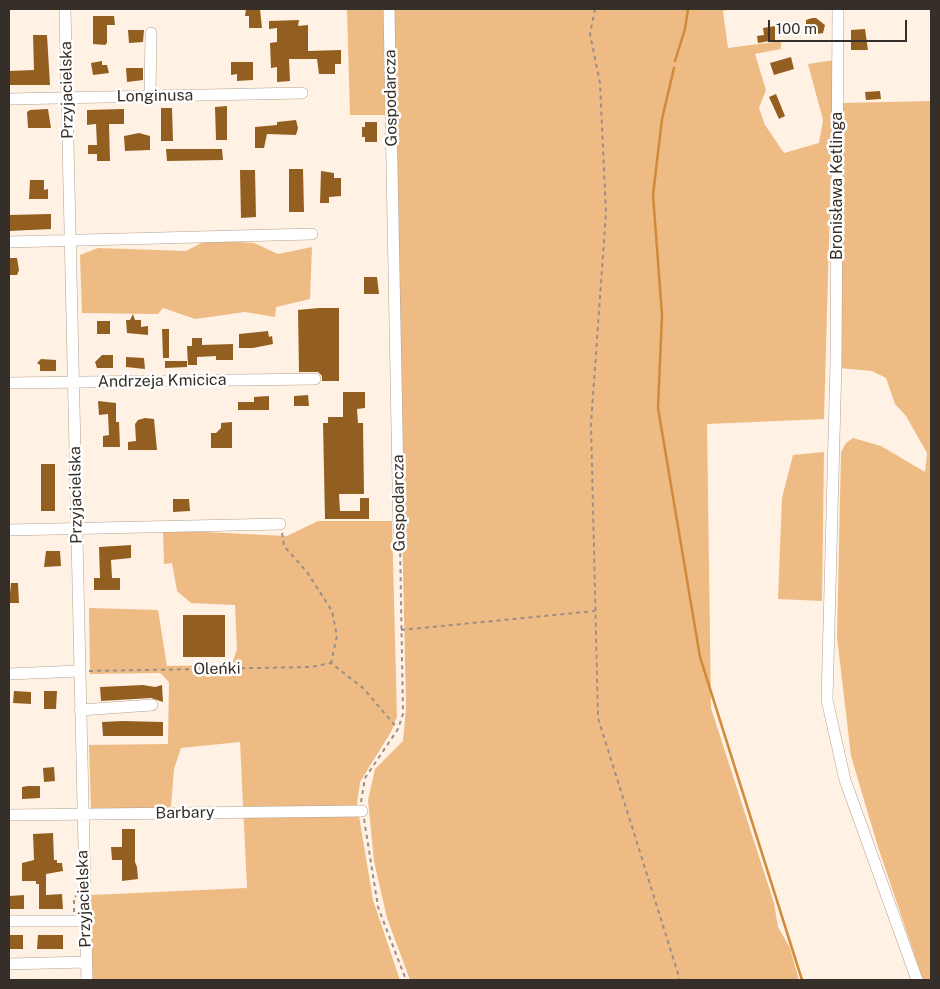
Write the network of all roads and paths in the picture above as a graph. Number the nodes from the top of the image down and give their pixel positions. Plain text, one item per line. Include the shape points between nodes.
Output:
1 (65, 9) edge
2 (389, 9) edge
3 (595, 9) edge
4 (838, 9) edge
5 (151, 33) dead end
6 (302, 93) dead end
7 (150, 96) junction
8 (67, 98) junction
9 (9, 99) edge
10 (312, 234) dead end
11 (70, 241) junction
12 (9, 242) edge
13 (316, 379) dead end
14 (9, 383) edge
15 (73, 383) junction
16 (280, 524) joint
17 (76, 529) junction
18 (9, 530) edge
19 (400, 533) joint
20 (596, 611) junction
21 (401, 630) junction
22 (331, 663) junction
23 (79, 671) junction
24 (9, 674) edge
25 (152, 705) dead end
26 (80, 710) junction
27 (398, 729) junction
28 (362, 811) junction
29 (81, 814) junction
30 (9, 815) edge
31 (9, 921) edge
32 (84, 921) junction
33 (86, 962) junction
34 (9, 964) edge
35 (87, 980) edge
36 (406, 980) edge
37 (680, 980) edge
38 (917, 980) edge

1 - 8 street, Przyjacielska
2 - 19 street, Gospodarcza
3 - 20 path via 590,34 600,83 606,214 591,424
4 - 38 street, Bronisława Ketlinga via 836,363 827,700 845,780
5 - 7 street
6 - 7 street, Longinusa
7 - 8 street, Longinusa
8 - 9 street, Longinusa
8 - 11 street, Przyjacielska
10 - 11 street
11 - 12 street
11 - 15 street, Przyjacielska
13 - 15 street, Andrzeja Kmicica
14 - 15 street, Andrzeja Kmicica
15 - 17 street, Przyjacielska
16 - 17 street
16 - 22 path via 284,546 307,572 332,611 337,636
17 - 18 street
17 - 23 street, Przyjacielska
19 - 21 path, Gospodarcza
20 - 21 path
20 - 37 path via 598,718
21 - 27 path, Gospodarcza via 403,714
22 - 23 path, Oleńki via 311,667
22 - 27 path via 363,688
23 - 24 street
23 - 26 street, Przyjacielska
25 - 26 street
26 - 29 street, Przyjacielska
27 - 28 path, Gospodarcza via 365,778
28 - 29 street, Barbary
28 - 36 path, Gospodarcza via 378,906
29 - 30 street, Barbary
29 - 32 street, Przyjacielska
31 - 32 street
32 - 33 street, Przyjacielska
33 - 34 street
33 - 35 street, Przyjacielska

